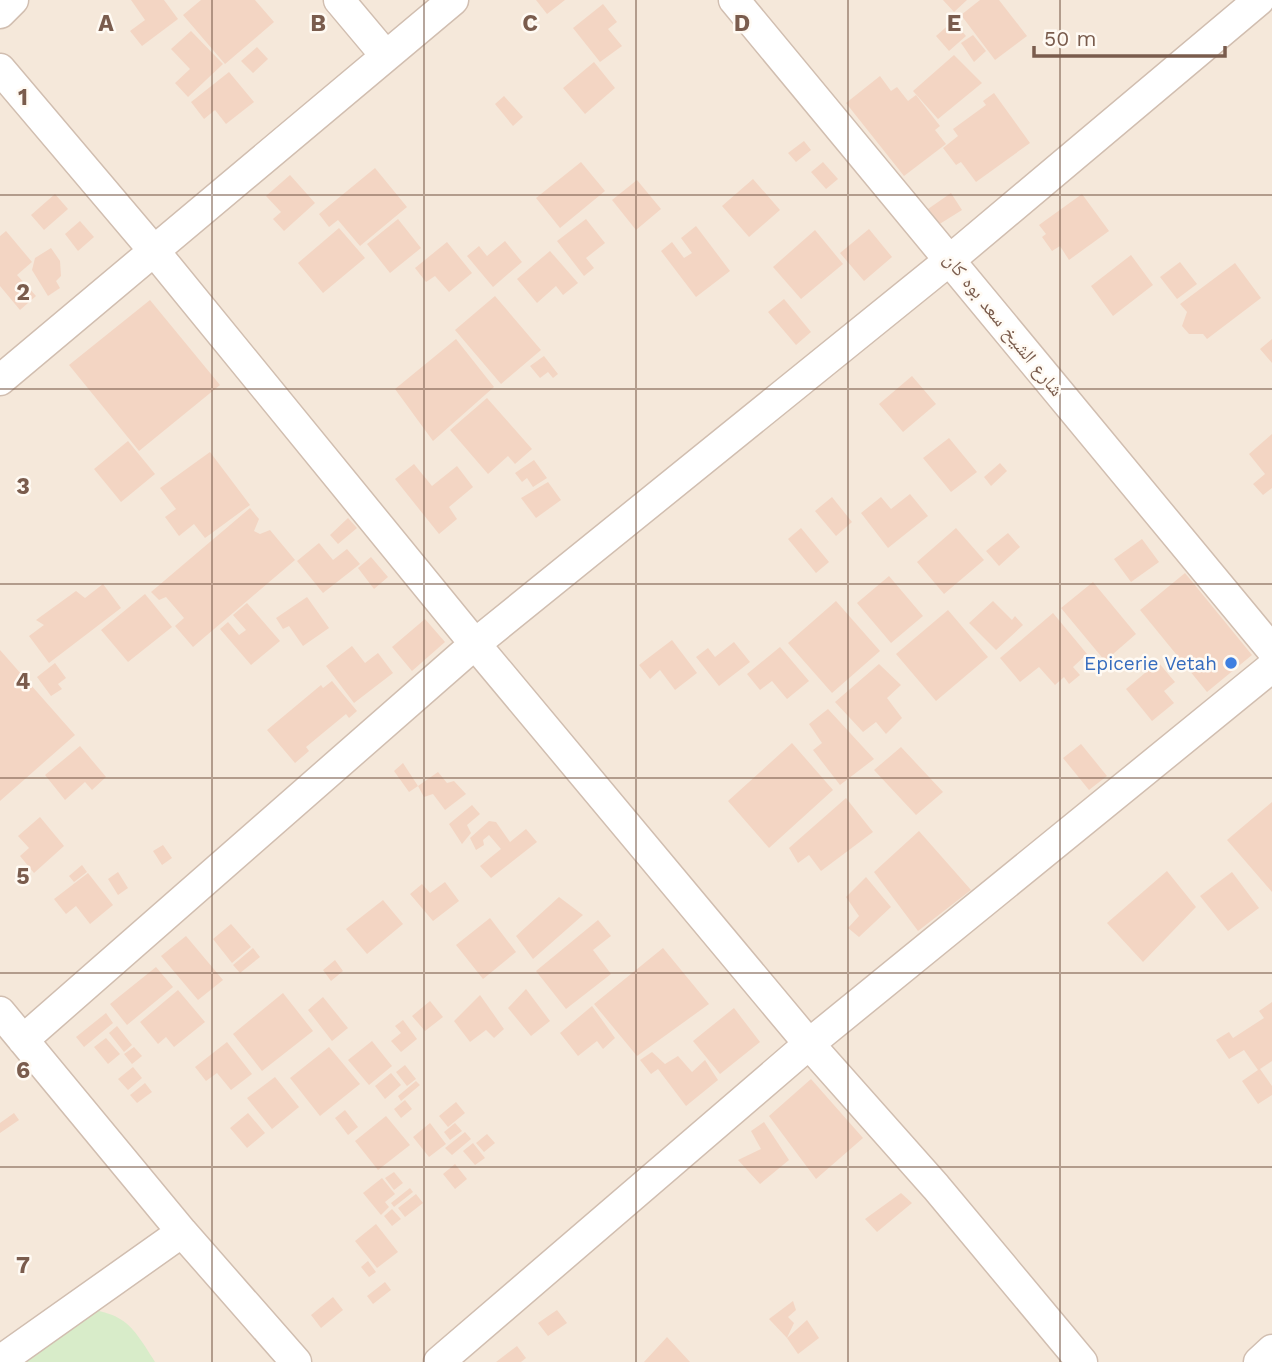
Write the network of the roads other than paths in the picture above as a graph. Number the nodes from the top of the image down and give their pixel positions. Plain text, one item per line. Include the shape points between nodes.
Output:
1 (13, 0) edge
2 (339, 0) edge
3 (453, 0) edge
4 (734, 0) edge
5 (1259, 0) edge
6 (0, 13) edge
7 (386, 56) junction
8 (0, 69) edge
9 (155, 252) junction
10 (951, 259) junction
11 (0, 380) edge
12 (475, 644) junction
13 (1272, 650) edge
14 (1272, 667) edge
15 (0, 1012) edge
16 (23, 1040) junction
17 (808, 1044) junction
18 (182, 1232) junction
19 (1272, 1350) edge
20 (0, 1361) edge
21 (296, 1362) edge
22 (439, 1362) edge
23 (1082, 1362) edge
24 (1258, 1362) edge

1 - 6 street
2 - 7 street
3 - 7 street
4 - 10 street, شارع الشيخ سعد بوه كان
5 - 10 street
7 - 9 street
8 - 9 street
9 - 11 street
9 - 12 street
10 - 12 street
10 - 13 street, شارع الشيخ سعد بوه كان
12 - 16 street
12 - 17 street
14 - 17 street
15 - 16 street
16 - 18 street
17 - 22 street
17 - 23 street via 936,1187
18 - 20 street
18 - 21 street
19 - 24 street

